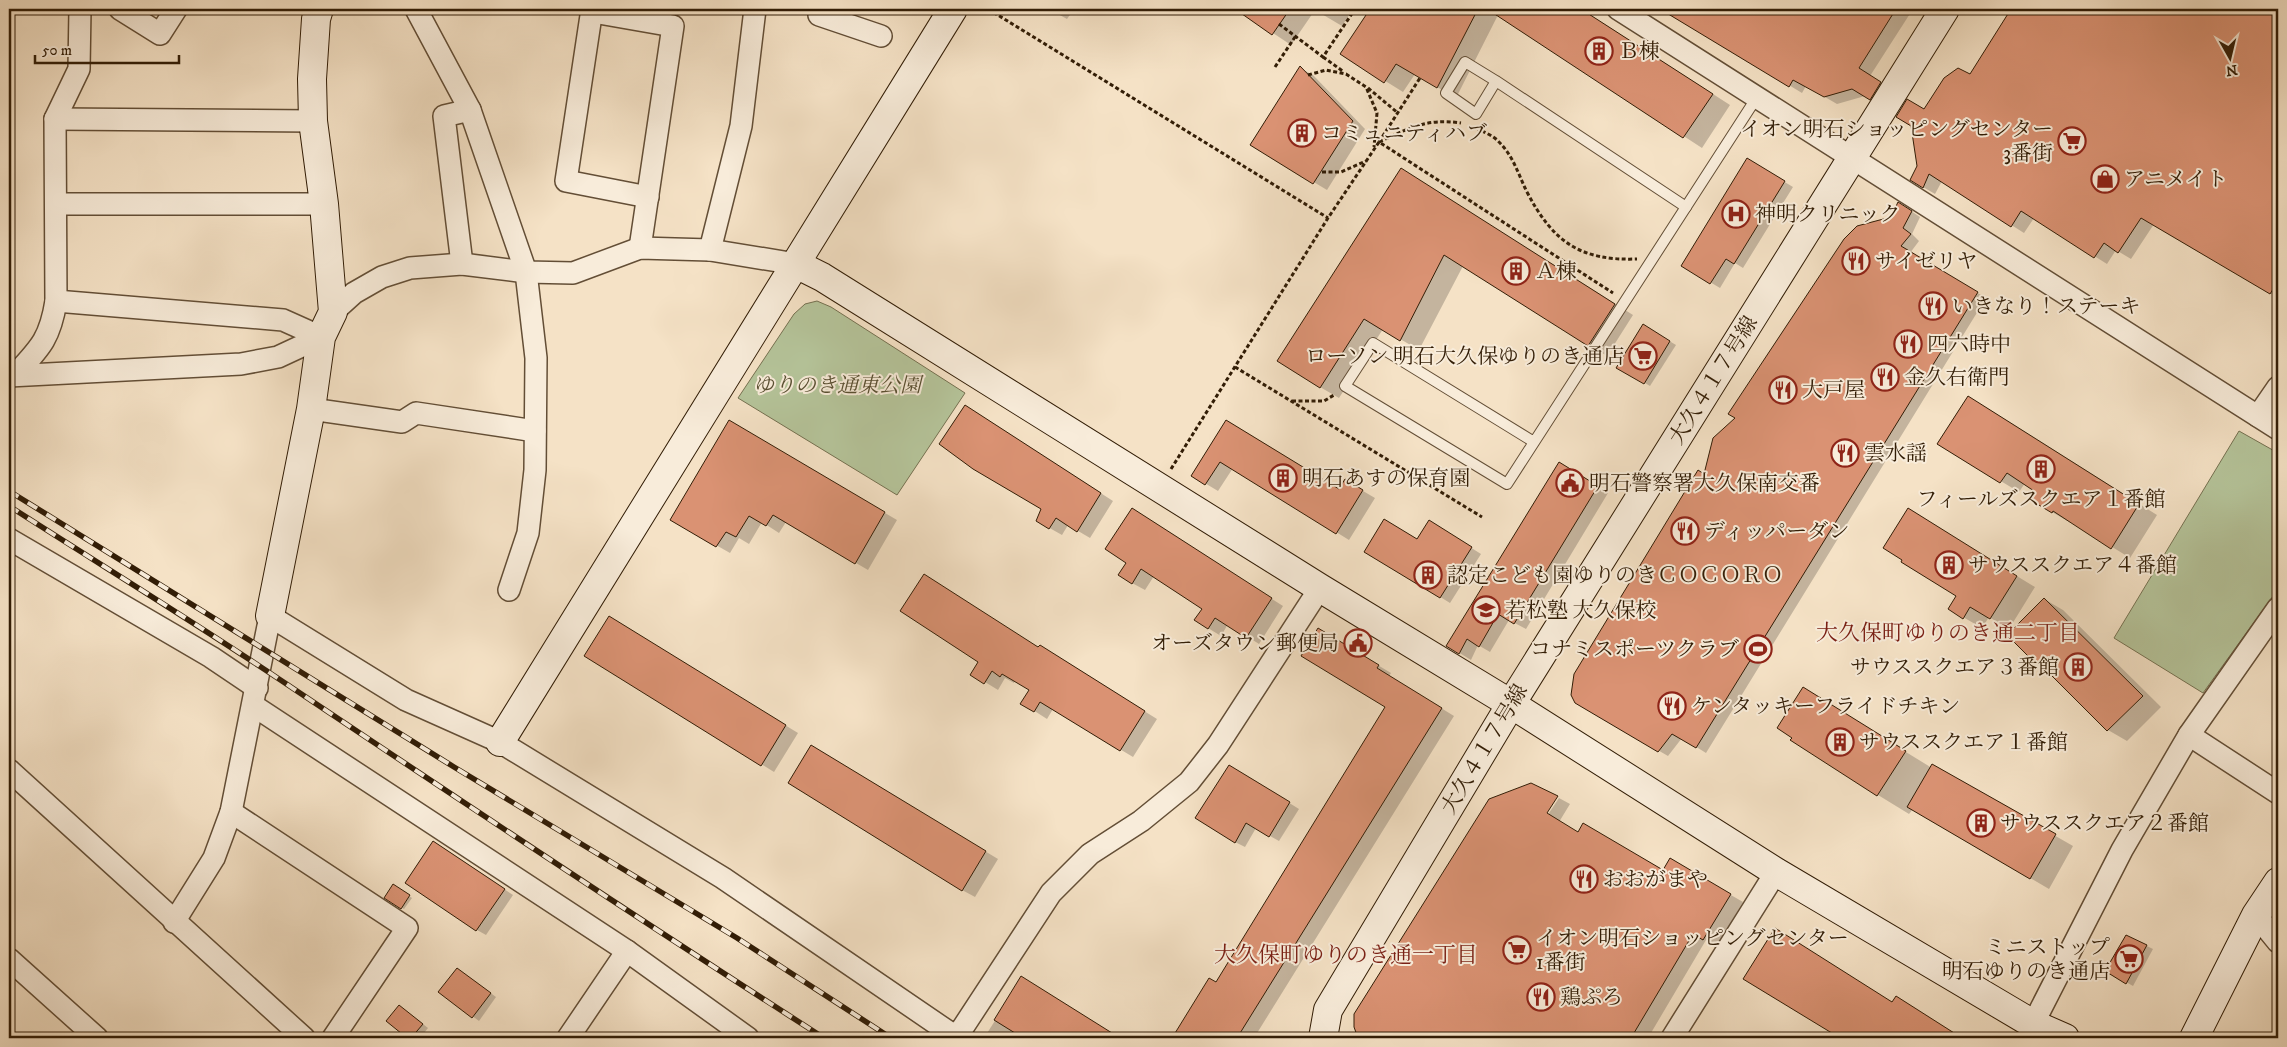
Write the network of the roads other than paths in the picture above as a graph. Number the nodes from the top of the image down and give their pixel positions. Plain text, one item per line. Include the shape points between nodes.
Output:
1 (80, 9) edge
2 (120, 9) edge
3 (176, 9) edge
4 (318, 9) edge
5 (416, 9) edge
6 (755, 9) edge
7 (821, 9) edge
8 (953, 9) edge
9 (1618, 9) edge
10 (1945, 9) edge
11 (593, 10) edge
12 (881, 36) dead end
13 (1496, 81) junction
14 (1758, 97) junction
15 (470, 110) junction
16 (55, 118) junction
17 (313, 121) junction
18 (1851, 158) junction
19 (648, 197) junction
20 (56, 204) junction
21 (324, 204) junction
22 (1686, 207) junction
23 (640, 248) junction
24 (710, 250) junction
25 (462, 264) junction
26 (796, 264) junction
27 (526, 272) junction
28 (56, 301) junction
29 (333, 312) junction
30 (321, 337) junction
31 (12, 376) edge
32 (2278, 386) edge
33 (311, 409) junction
34 (2258, 416) junction
35 (2278, 429) edge
36 (535, 431) junction
37 (1534, 442) junction
38 (9, 539) edge
39 (1320, 588) junction
40 (509, 590) dead end
41 (2277, 610) edge
42 (270, 616) junction
43 (255, 697) junction
44 (1511, 704) junction
45 (2189, 735) junction
46 (500, 742) junction
47 (9, 770) edge
48 (2278, 793) edge
49 (231, 812) junction
50 (1776, 872) junction
51 (2278, 882) edge
52 (2256, 915) junction
53 (174, 922) junction
54 (2278, 942) edge
55 (627, 951) junction
56 (9, 959) edge
57 (2031, 1031) edge
58 (85, 1035) edge
59 (304, 1038) edge
60 (333, 1038) edge
61 (568, 1038) edge
62 (748, 1038) edge
63 (1323, 1038) edge
64 (1672, 1038) edge
65 (2065, 1038) edge
66 (2194, 1038) edge

1 - 16 street via 78,69
2 - 3 street via 160,34
4 - 17 street via 312,79
5 - 15 street
6 - 24 street via 741,126
7 - 12 street via 819,15
8 - 26 street
9 - 14 street
10 - 18 street, 大久４１７号線
11 - 19 street via 673,26
11 - 19 street via 566,181
13 - 13 lane via 1465,62 1446,93 1476,114
13 - 22 lane
14 - 18 street
14 - 22 lane
15 - 25 street via 444,116
15 - 27 street
16 - 17 street
16 - 20 street
17 - 21 street
18 - 34 street
18 - 44 street, 大久４１７号線
19 - 23 street
20 - 21 street
20 - 28 street
21 - 29 street
22 - 37 lane
23 - 24 street
23 - 27 street via 573,273
24 - 26 street
25 - 27 street
25 - 29 street via 410,268 382,276 354,293
26 - 39 street via 822,277
26 - 46 street
27 - 36 street via 536,358
28 - 30 street via 283,320
28 - 31 street via 53,321 42,347
29 - 30 street
30 - 31 street via 278,357 241,364
30 - 33 street
32 - 34 street
33 - 36 street via 402,422 416,413
33 - 42 street
34 - 35 street
36 - 40 street via 535,470 528,533
37 - 37 lane via 1507,484 1345,386 1373,343
38 - 43 street via 211,657
39 - 44 street
39 - 46 street via 1218,746 1195,775 1141,821 1090,854 1050,894 958,1035 953,1035 723,878
41 - 45 street
42 - 43 street
42 - 46 street via 406,700
43 - 49 street
43 - 55 street
44 - 50 street
44 - 63 street, 大久４１７号線 via 1328,1010
45 - 48 street
45 - 57 street via 2122,850
47 - 53 street
49 - 53 street via 214,858
49 - 60 street via 407,928
50 - 57 street
50 - 64 street
51 - 52 street
52 - 54 street
52 - 66 street
53 - 59 street
55 - 61 street
55 - 62 street
56 - 58 street
57 - 65 street

